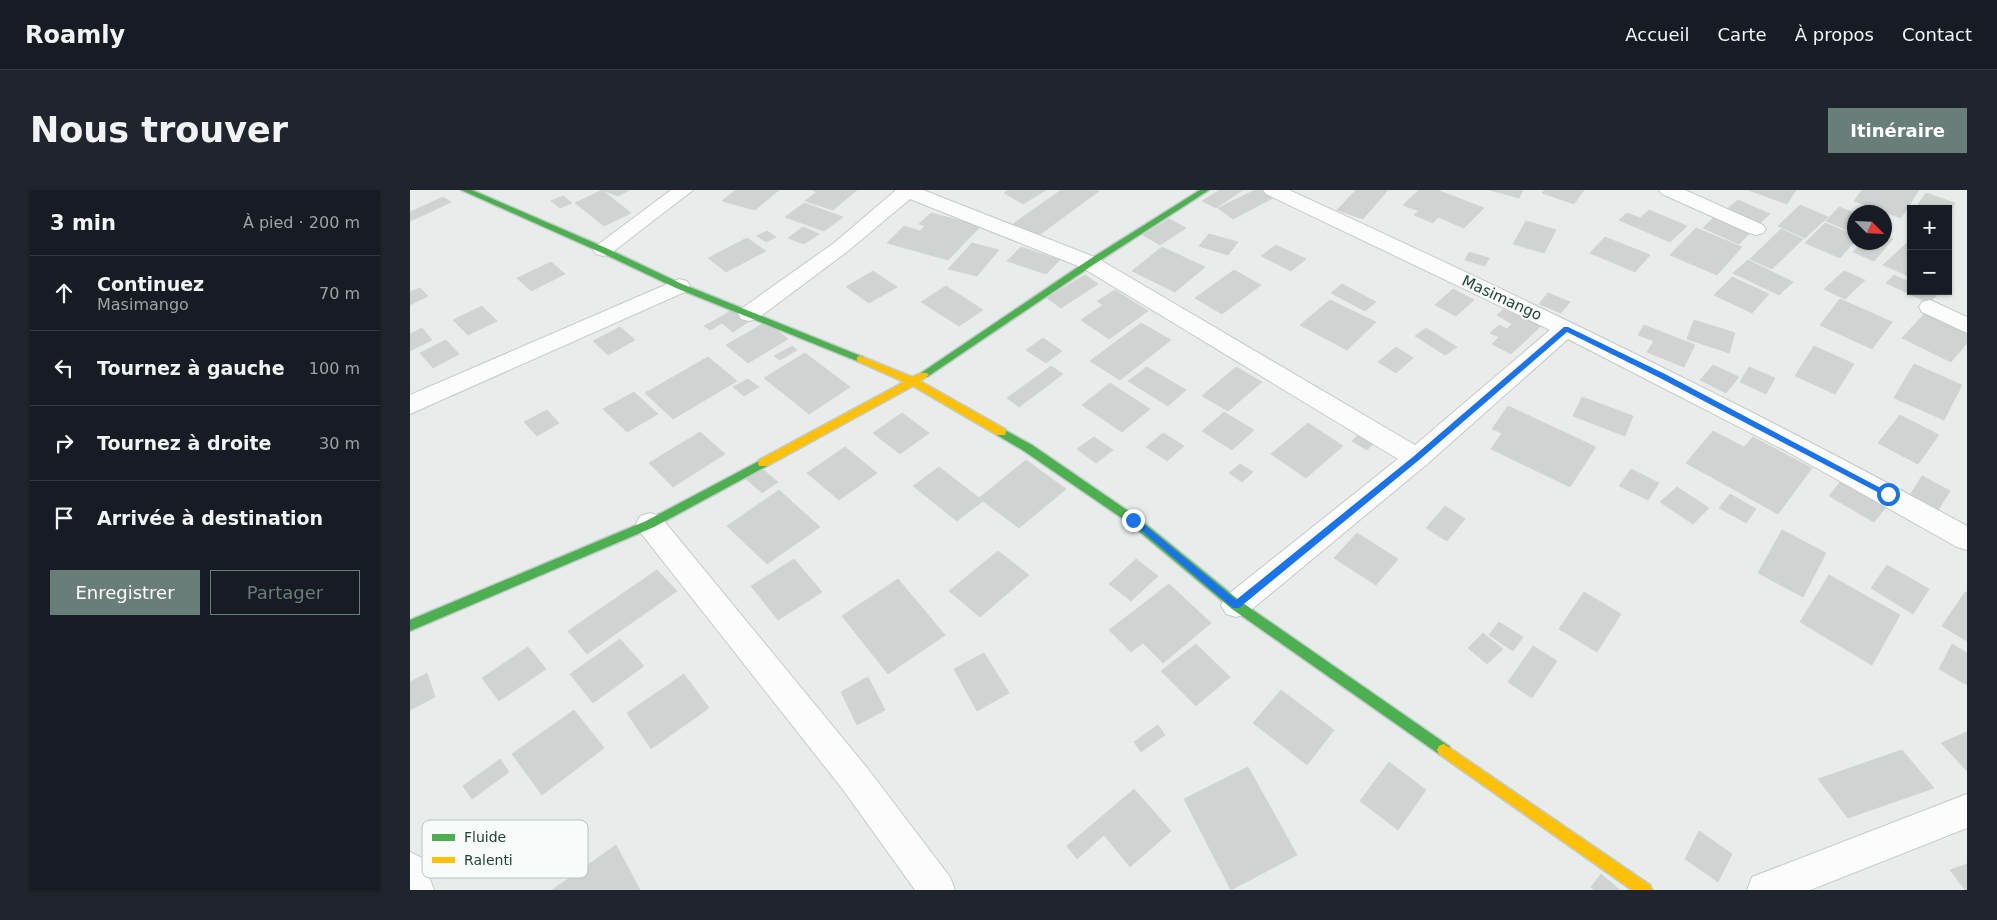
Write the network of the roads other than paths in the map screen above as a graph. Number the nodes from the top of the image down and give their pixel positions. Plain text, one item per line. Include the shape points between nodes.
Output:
1 (465, 190) edge
2 (683, 190) edge
3 (908, 190) edge
4 (1205, 190) edge
5 (1273, 190) edge
6 (1669, 190) edge
7 (1756, 229) dead end
8 (603, 250) junction
9 (1090, 264) junction
10 (679, 286) junction
11 (1930, 306) dead end
12 (749, 314) junction
13 (1967, 326) edge
14 (1566, 329) junction
15 (914, 382) junction
16 (410, 405) edge
17 (1417, 458) junction
18 (650, 524) junction
19 (1967, 539) edge
20 (1236, 606) junction
21 (410, 626) edge
22 (1967, 811) edge
23 (410, 870) edge
24 (416, 890) edge
25 (936, 890) edge
26 (1644, 890) edge
27 (1765, 890) edge

1 - 8 street
2 - 8 street
3 - 9 street
3 - 12 street via 841,247
4 - 9 street
5 - 14 street, Masimango
6 - 7 street
8 - 10 street
9 - 15 street
9 - 17 street
10 - 12 street
10 - 16 street
11 - 13 street
12 - 15 street
14 - 17 street
14 - 19 street, Masimango via 1663,376
15 - 18 street
15 - 20 street via 1028,448 1133,520
17 - 20 street
18 - 21 street
18 - 25 street via 856,780
20 - 26 street
22 - 27 street
23 - 24 street

